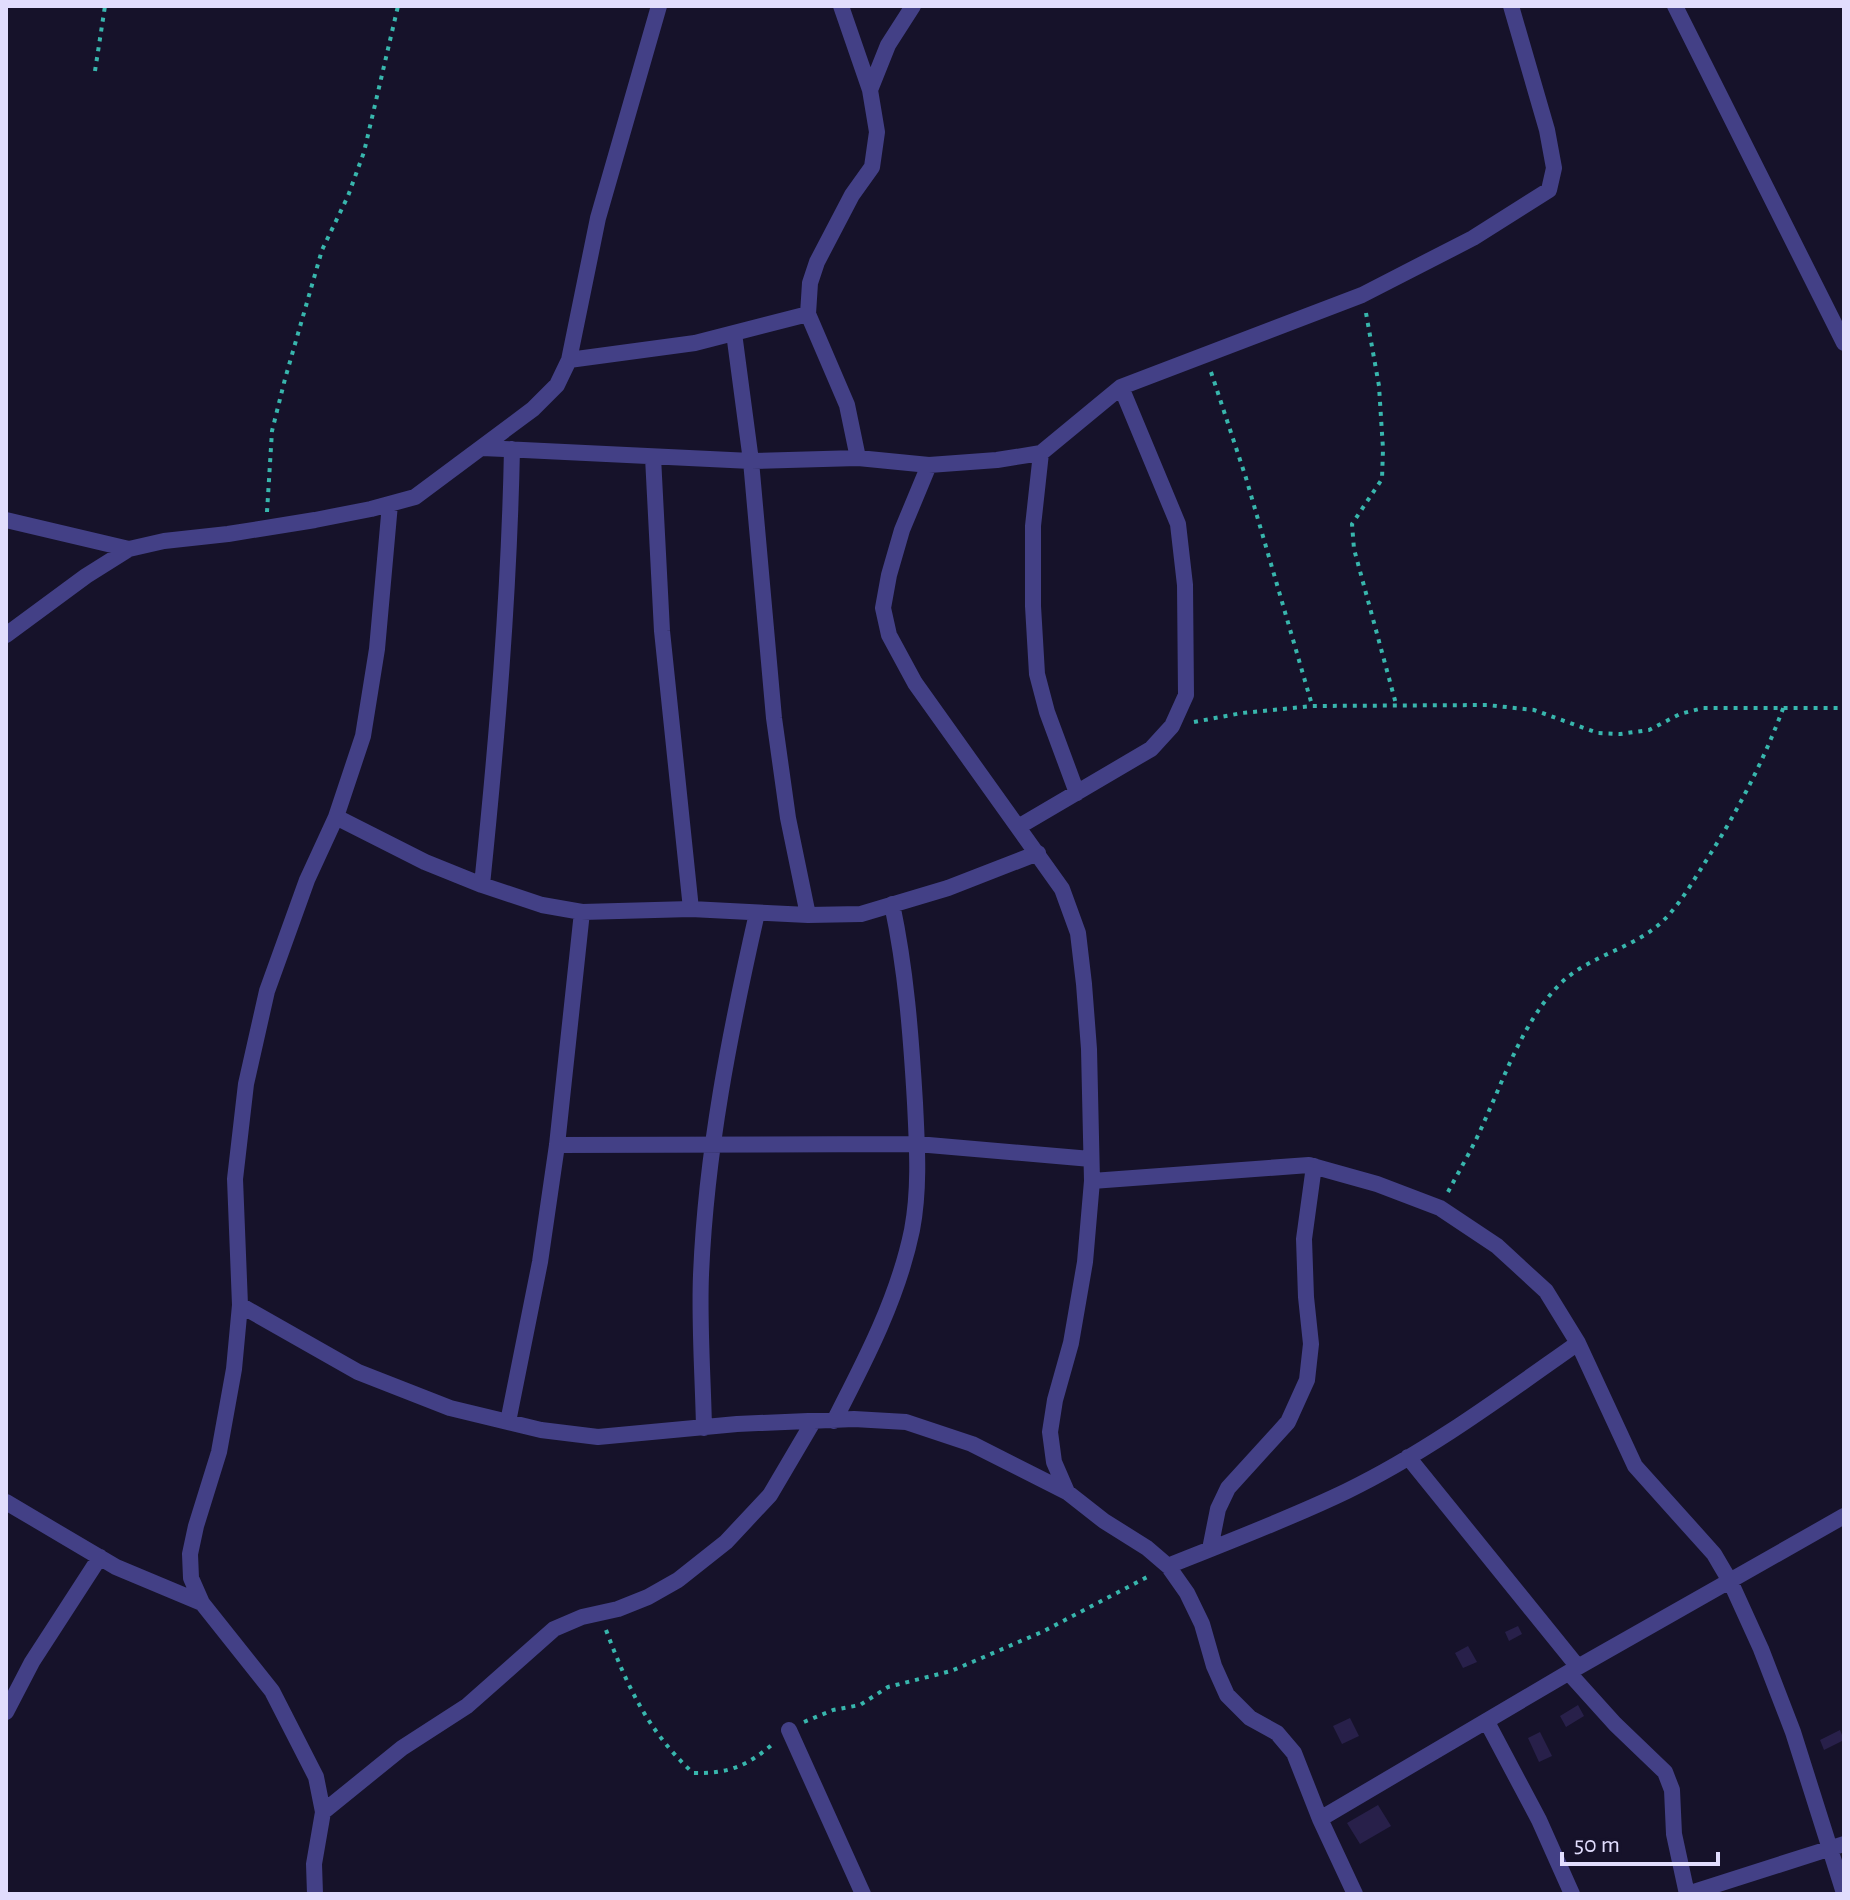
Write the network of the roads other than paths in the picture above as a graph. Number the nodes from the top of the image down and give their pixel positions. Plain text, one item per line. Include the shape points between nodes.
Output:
1 (659, 6) edge
2 (841, 6) edge
3 (913, 6) edge
4 (1511, 6) edge
5 (1675, 6) edge
6 (870, 90) junction
7 (808, 314) junction
8 (734, 333) junction
9 (1844, 343) edge
10 (569, 360) junction
11 (1121, 387) junction
12 (482, 448) junction
13 (512, 449) junction
14 (1041, 453) junction
15 (653, 457) junction
16 (858, 458) junction
17 (751, 461) junction
18 (929, 465) junction
19 (390, 504) junction
20 (6, 520) edge
21 (129, 549) junction
22 (6, 635) edge
23 (1077, 793) junction
24 (336, 817) junction
25 (1018, 827) junction
26 (1038, 853) junction
27 (482, 885) junction
28 (892, 904) junction
29 (691, 909) junction
30 (582, 912) junction
31 (757, 913) junction
32 (808, 915) junction
33 (712, 1143) junction
34 (917, 1144) junction
35 (557, 1145) junction
36 (1091, 1159) junction
37 (1314, 1166) junction
38 (1092, 1181) junction
39 (240, 1305) junction
40 (1578, 1343) junction
41 (834, 1421) junction
42 (508, 1422) junction
43 (813, 1422) junction
44 (704, 1428) junction
45 (1408, 1457) junction
46 (1067, 1492) junction
47 (6, 1502) edge
48 (1843, 1520) edge
49 (1210, 1549) junction
50 (100, 1557) junction
51 (1168, 1566) junction
52 (1731, 1583) junction
53 (202, 1603) junction
54 (1573, 1670) junction
55 (6, 1712) edge
56 (1487, 1722) junction
57 (789, 1730) road end
58 (323, 1812) junction
59 (1320, 1819) junction
60 (1836, 1845) edge
61 (1844, 1893) edge
62 (315, 1894) edge
63 (863, 1894) edge
64 (1355, 1894) edge
65 (1572, 1894) edge
66 (1687, 1894) edge

1 - 10 street via 598,218
2 - 6 street
3 - 6 street via 888,45
4 - 11 street via 1547,130 1554,168 1549,190 1473,238 1362,295
5 - 9 street
6 - 7 street via 877,132 872,167 817,262
7 - 8 street
7 - 16 street via 847,405
8 - 10 street
8 - 17 street
10 - 12 street via 557,385
11 - 14 street
11 - 23 street via 1178,524 1185,585 1186,695 1172,726 1151,749
12 - 13 street
12 - 19 street via 415,497
13 - 15 street
13 - 27 street via 501,696
14 - 18 street
14 - 23 street via 1033,526 1037,674
15 - 17 street
15 - 29 street via 662,631
16 - 17 street
16 - 18 street
17 - 32 street via 774,718
18 - 25 street via 889,575 883,608 889,635 915,683
19 - 21 street
19 - 24 street via 363,736
20 - 21 street
21 - 22 street
23 - 25 street
24 - 27 street
24 - 39 street via 267,991 246,1084 235,1179
25 - 26 street
26 - 28 street
26 - 36 street via 1062,889 1078,933 1089,1049
27 - 30 street
28 - 32 street via 861,914
28 - 34 street via 905,967
29 - 30 street
29 - 31 street
30 - 35 street
31 - 32 street
31 - 33 street
33 - 34 street
33 - 35 street
33 - 44 street via 701,1276
34 - 36 street
34 - 41 street via 917,1189 908,1243 887,1311
35 - 42 street
36 - 38 street
37 - 38 street
37 - 40 street via 1440,1208 1497,1246 1546,1291
37 - 49 street via 1304,1239 1311,1344 1307,1380 1288,1422 1228,1488
38 - 46 street via 1085,1262 1050,1432 1054,1462
39 - 42 street via 358,1372 450,1408
39 - 53 street via 219,1452 190,1554 191,1578
40 - 45 street
40 - 52 street via 1635,1466 1714,1554
41 - 43 street
41 - 46 street via 906,1422 972,1444
42 - 44 street via 598,1437
43 - 44 street
43 - 58 street via 770,1495 726,1542 648,1597 554,1629 467,1706 402,1748
45 - 49 street via 1349,1490
45 - 54 street
46 - 51 street
47 - 50 street
48 - 52 street
49 - 51 street
50 - 53 street
50 - 55 street
51 - 59 street via 1197,1613 1227,1695 1294,1753
52 - 54 street
52 - 60 street
53 - 58 street via 272,1691 316,1777
54 - 56 street
54 - 66 street via 1615,1724 1665,1772
56 - 59 street
56 - 65 street
57 - 63 street
58 - 62 street
59 - 64 street
60 - 61 street
60 - 66 street

